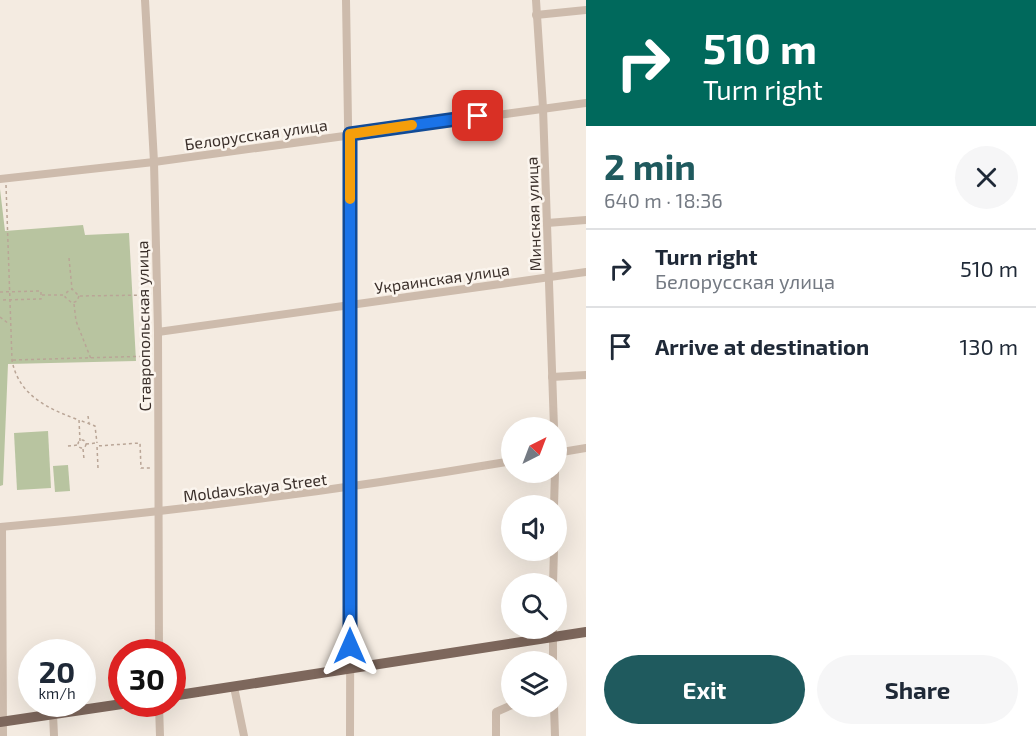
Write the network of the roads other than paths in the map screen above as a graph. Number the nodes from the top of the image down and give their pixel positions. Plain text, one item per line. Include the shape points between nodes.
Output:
1 (145, 0) edge
2 (346, 0) edge
3 (536, 0) edge
4 (586, 10) edge
5 (536, 15) junction
6 (586, 103) edge
7 (543, 108) junction
8 (350, 134) junction
9 (154, 162) junction
10 (3, 179) edge
11 (586, 220) edge
12 (547, 223) junction
13 (586, 272) edge
14 (549, 277) junction
15 (351, 305) junction
16 (158, 332) junction
17 (586, 375) edge
18 (552, 377) junction
19 (554, 417) edge
20 (586, 448) edge
21 (567, 451) edge
22 (501, 463) edge
23 (351, 488) junction
24 (158, 513) junction
25 (1, 527) edge
26 (586, 632) edge
27 (567, 633) edge
28 (159, 639) edge
29 (519, 639) edge
30 (350, 669) junction
31 (234, 687) junction
32 (186, 694) edge
33 (501, 710) edge
34 (31, 717) edge
35 (53, 717) edge
36 (159, 717) edge
37 (554, 717) edge
38 (2, 721) edge
39 (3, 736) edge
40 (54, 736) edge
41 (159, 736) edge
42 (244, 736) edge
43 (350, 736) edge
44 (496, 736) edge
45 (555, 736) edge

1 - 9 street, Ставропольская улица
2 - 8 street
3 - 5 street, Минская улица
4 - 5 street
5 - 7 street, Минская улица
6 - 7 street, Белорусская улица
7 - 8 street, Белорусская улица
7 - 12 street, Минская улица
8 - 9 street, Белорусская улица
8 - 15 street
9 - 10 street, Белорусская улица
9 - 16 street, Ставропольская улица
11 - 12 street
12 - 14 street, Минская улица
13 - 14 street, Украинская улица
14 - 15 street, Украинская улица
14 - 18 street, Минская улица
15 - 16 street, Украинская улица
15 - 23 street
16 - 24 street, Ставропольская улица
17 - 18 street
18 - 19 street, Минская улица
20 - 21 street
22 - 23 street, Moldavskaya Street
23 - 24 street, Moldavskaya Street
23 - 30 street
24 - 25 street, Moldavskaya Street
24 - 28 street, Ставропольская улица
25 - 38 street
26 - 27 main road
29 - 30 main road
30 - 31 main road
30 - 43 street
31 - 32 main road
31 - 42 street
33 - 44 street via 496,712
34 - 38 main road
35 - 40 street
36 - 41 street
37 - 45 street
38 - 39 street

